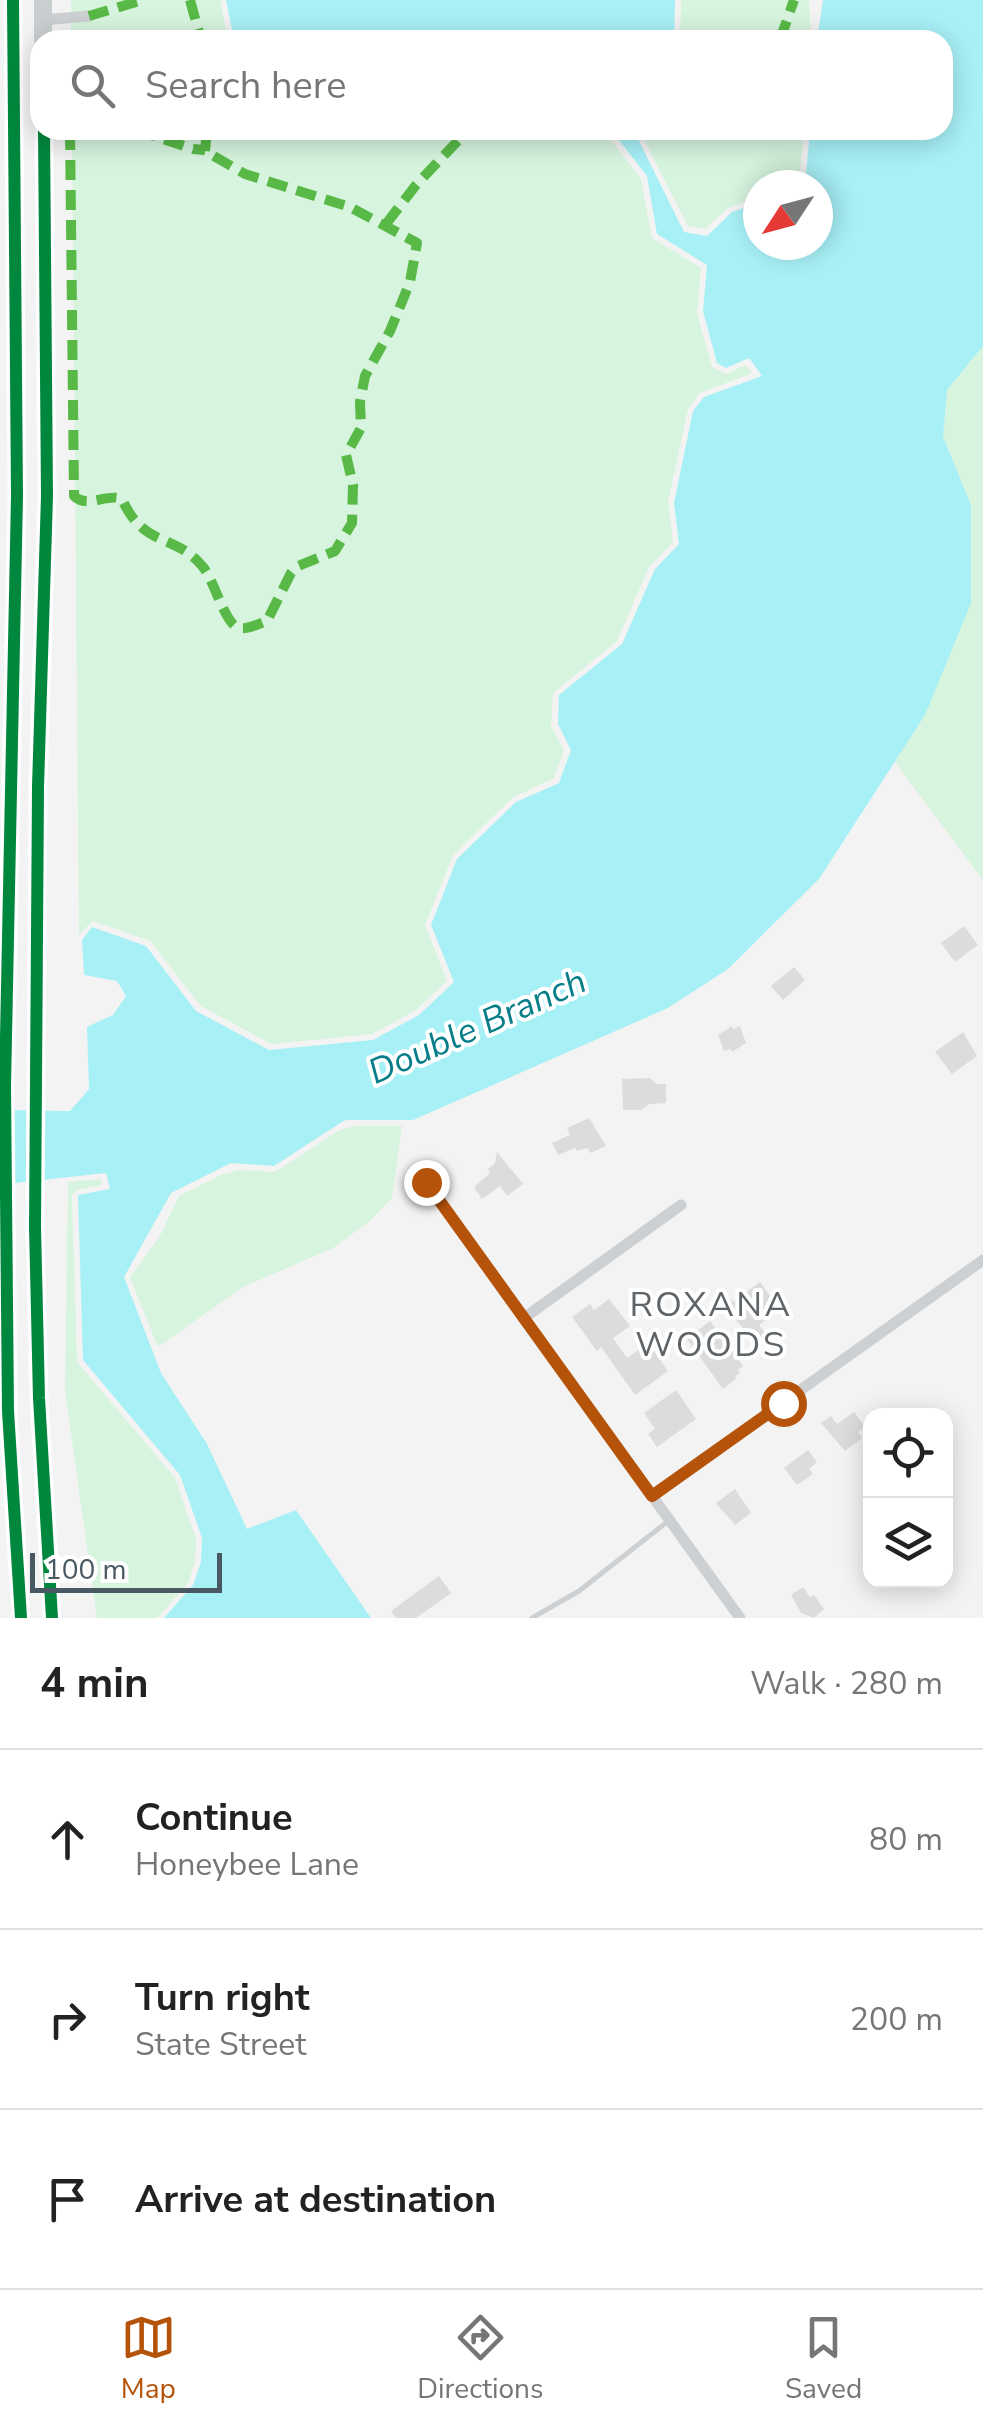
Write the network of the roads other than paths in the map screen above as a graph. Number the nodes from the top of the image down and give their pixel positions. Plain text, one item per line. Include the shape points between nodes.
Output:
1 (12, 0) edge
2 (43, 0) edge
3 (89, 16) dead end
4 (43, 20) junction
5 (44, 30) edge
6 (44, 140) edge
7 (426, 1182) dead end
8 (681, 1205) dead end
9 (983, 1260) edge
10 (524, 1318) junction
11 (652, 1496) junction
12 (669, 1520) junction
13 (21, 1618) edge
14 (52, 1618) edge
15 (532, 1618) edge
16 (740, 1618) edge

1 - 13 main road via 17,496 5,1086 8,1411
2 - 4 main road
3 - 4 street
4 - 5 main road
6 - 14 main road via 47,496 35,1226
7 - 10 street
8 - 10 street
9 - 11 street
10 - 11 street
11 - 12 street
12 - 15 lane via 579,1591
12 - 16 street

